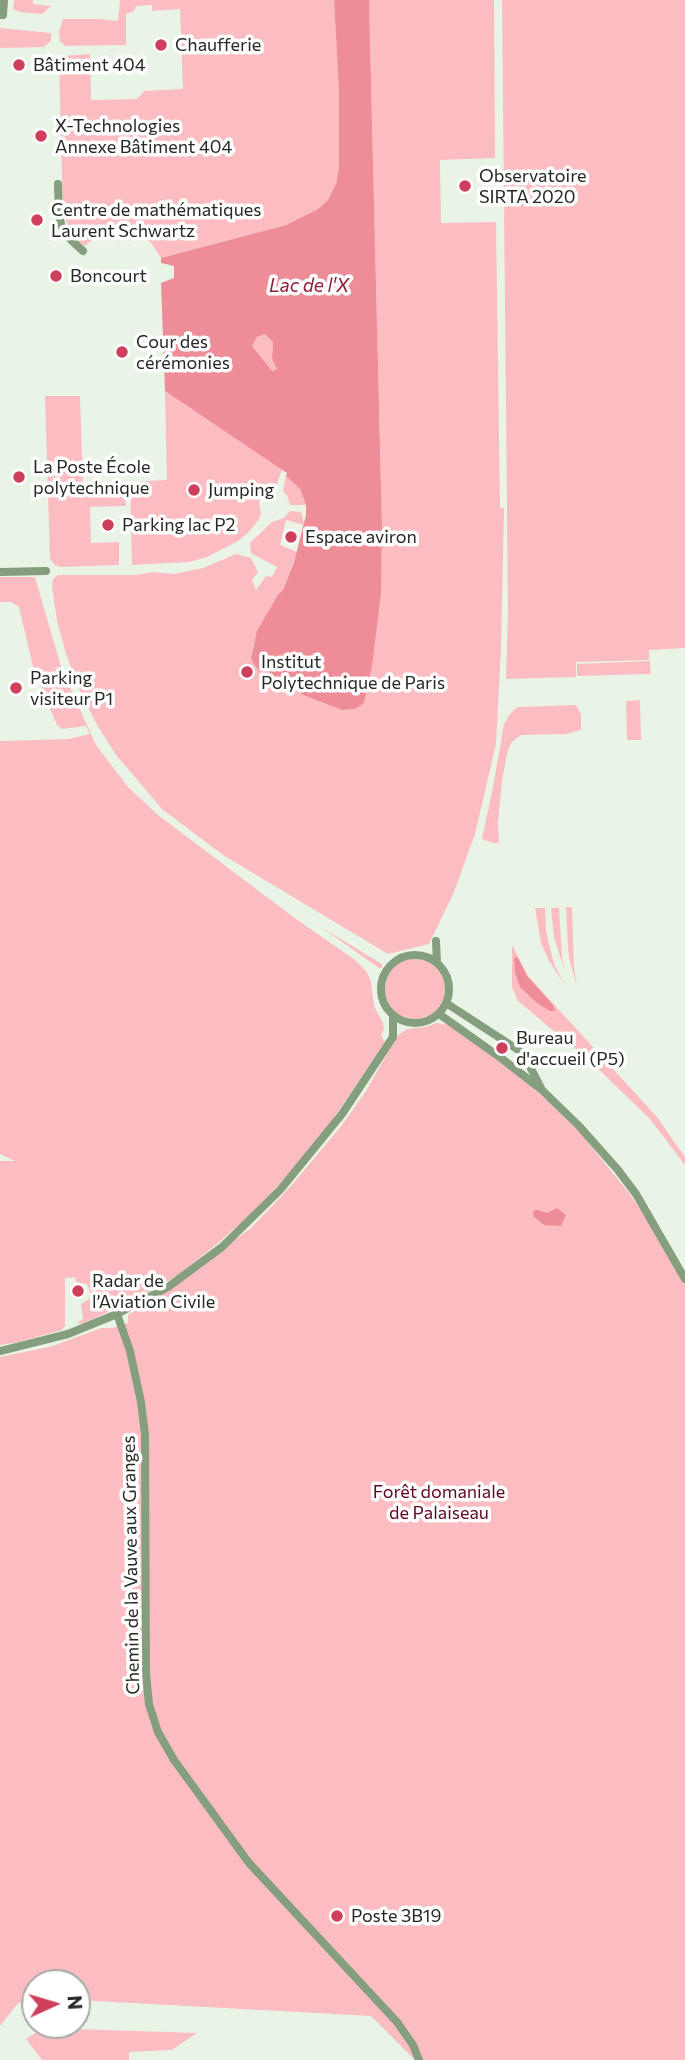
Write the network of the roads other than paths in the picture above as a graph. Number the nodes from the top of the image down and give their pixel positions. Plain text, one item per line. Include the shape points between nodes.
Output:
1 (4, 0) edge
2 (0, 15) edge
3 (58, 184) dead end
4 (83, 251) dead end
5 (46, 571) dead end
6 (0, 572) edge
7 (419, 955) junction
8 (437, 963) junction
9 (446, 1003) junction
10 (439, 1014) junction
11 (393, 1016) junction
12 (415, 1024) junction
13 (393, 1037) junction
14 (542, 1090) junction
15 (685, 1279) edge
16 (117, 1314) junction
17 (0, 1351) edge
18 (419, 2060) edge

1 - 2 street
3 - 4 street via 62,227
5 - 6 street
7 - 8 street
7 - 8 street via 436,941
7 - 11 street via 391,963 382,977 380,994
8 - 9 street via 448,981
9 - 10 street
9 - 14 street via 523,1054
10 - 12 street
10 - 14 street
11 - 12 street
11 - 13 street
12 - 13 street
13 - 16 street via 342,1114 259,1213 199,1265
14 - 15 street via 618,1170
16 - 17 street via 68,1334
16 - 18 street, Chemin de la Vauve aux Granges via 130,1351 145,1434 146,1674 158,1732 249,1863 397,2022

